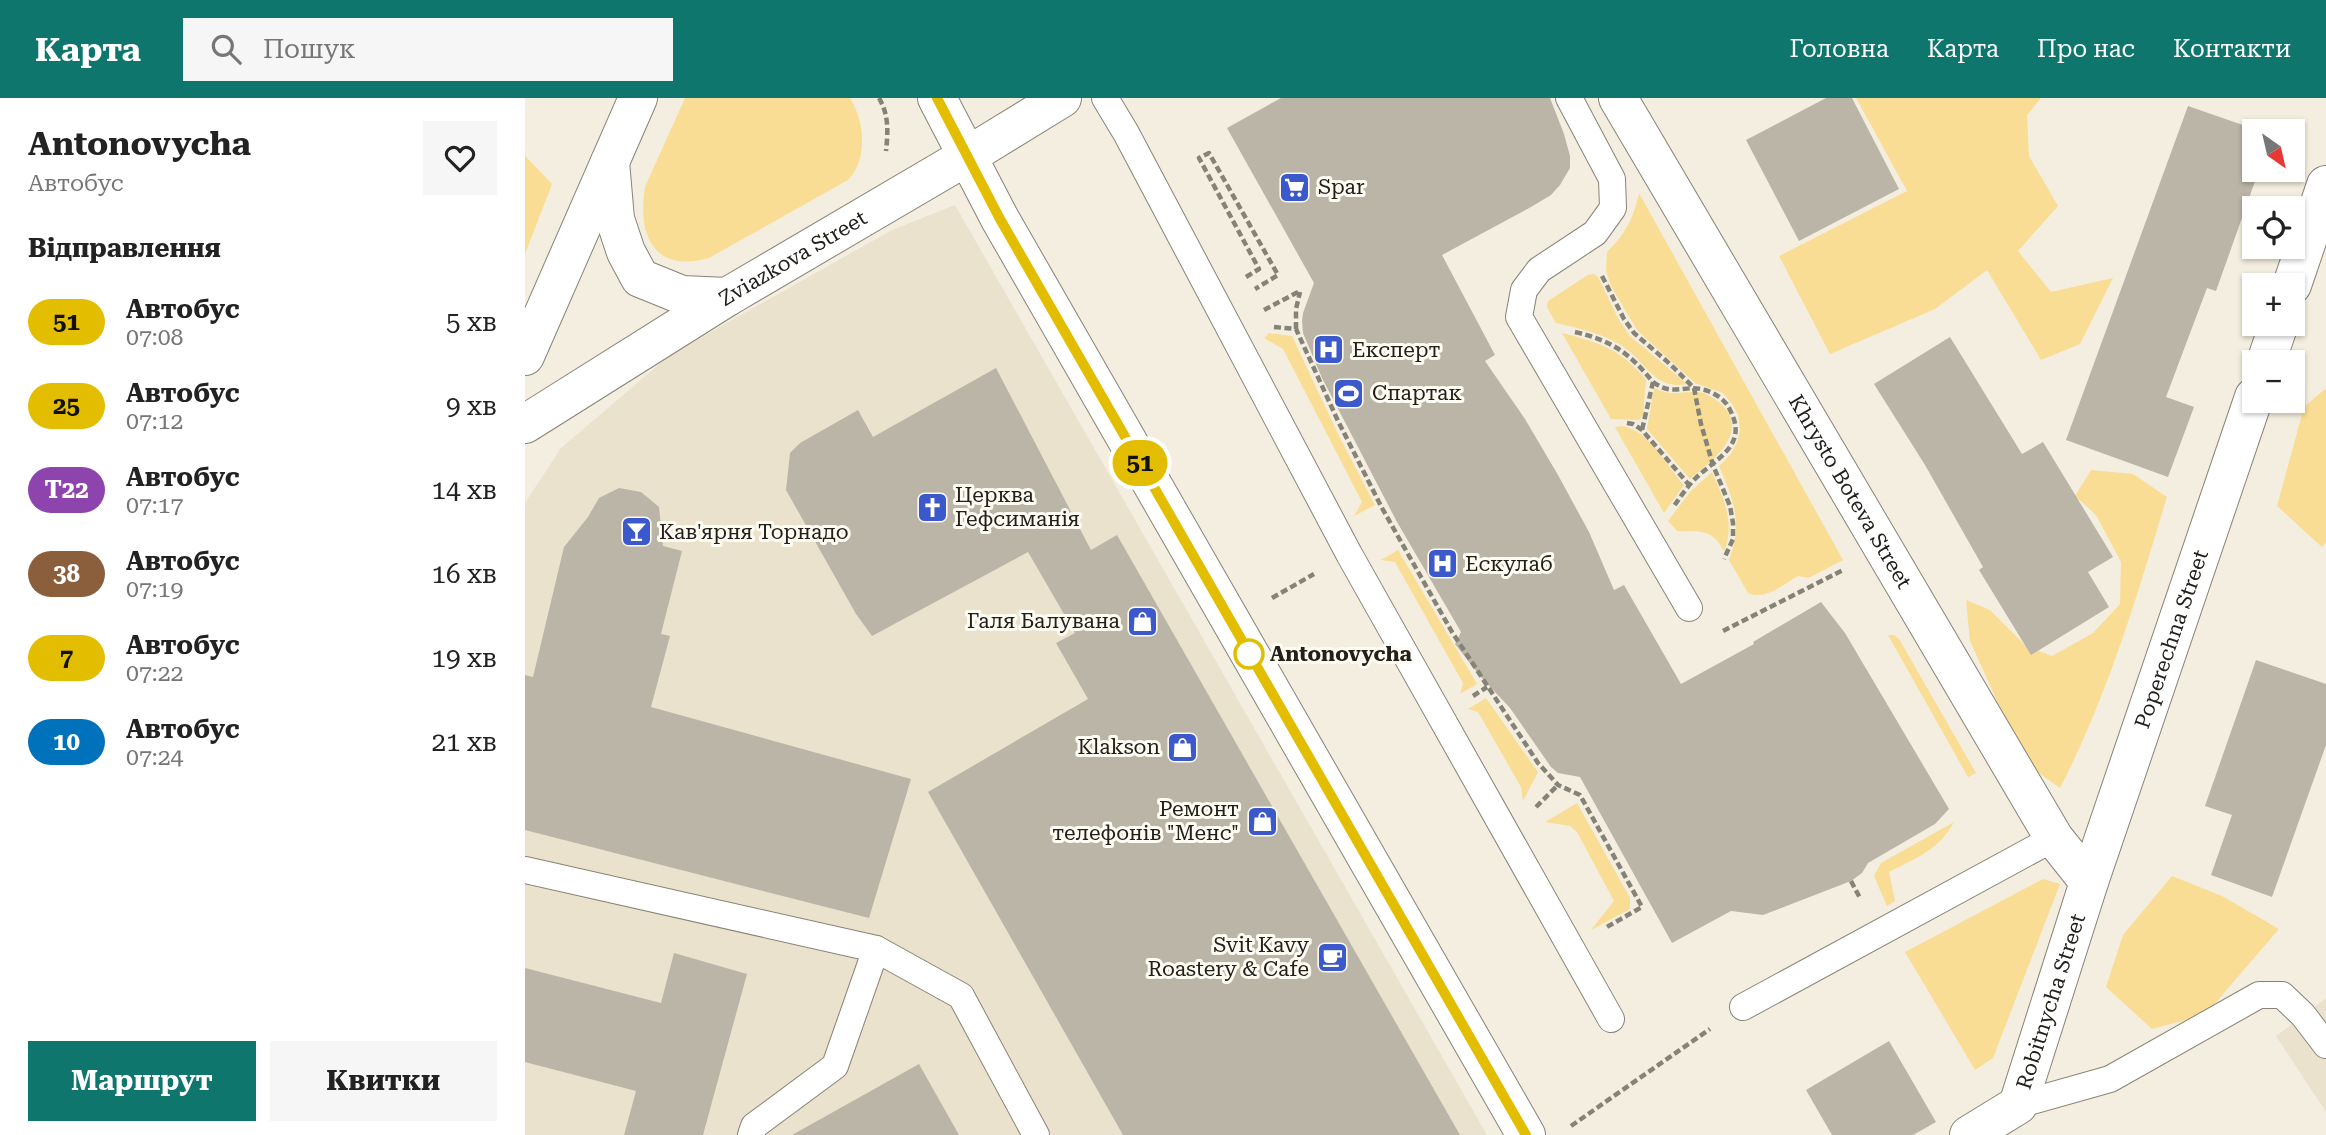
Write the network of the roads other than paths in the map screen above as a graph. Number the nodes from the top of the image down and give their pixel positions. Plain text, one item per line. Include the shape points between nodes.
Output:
1 (638, 98) edge
2 (937, 98) edge
3 (1062, 98) edge
4 (1105, 98) edge
5 (1569, 98) edge
6 (1618, 98) edge
7 (969, 156) junction
8 (610, 162) junction
9 (2326, 186) edge
10 (2296, 273) edge
11 (727, 297) junction
12 (525, 356) edge
13 (2249, 413) edge
14 (525, 424) edge
15 (1689, 608) road end
16 (2054, 838) junction
17 (525, 870) edge
18 (2089, 882) junction
19 (876, 948) junction
20 (1743, 1007) road end
21 (1611, 1019) dead end
22 (2326, 1045) edge
23 (2018, 1105) junction
24 (751, 1135) edge
25 (1037, 1135) edge
26 (1526, 1135) edge
27 (1969, 1135) edge

1 - 8 street
2 - 7 street
3 - 7 street, Zviazkova Street
4 - 21 lane via 1349,554
5 - 15 lane via 1612,179 1612,208 1595,233 1539,270 1524,290 1519,317
6 - 16 street, Khrysto Boteva Street
7 - 11 street, Zviazkova Street
7 - 26 street via 1000,219
8 - 11 street via 615,219 640,278 682,295
8 - 12 street
9 - 10 street
11 - 14 street, Zviazkova Street
13 - 18 street, Poperechna Street
16 - 18 street, Khrysto Boteva Street
16 - 20 lane
17 - 19 lane
18 - 23 street, Robitnycha Street
19 - 24 lane via 835,1066 754,1126
19 - 25 lane via 961,996
22 - 23 lane via 2282,995 2259,995 2110,1079
23 - 27 street, Robitnycha Street

